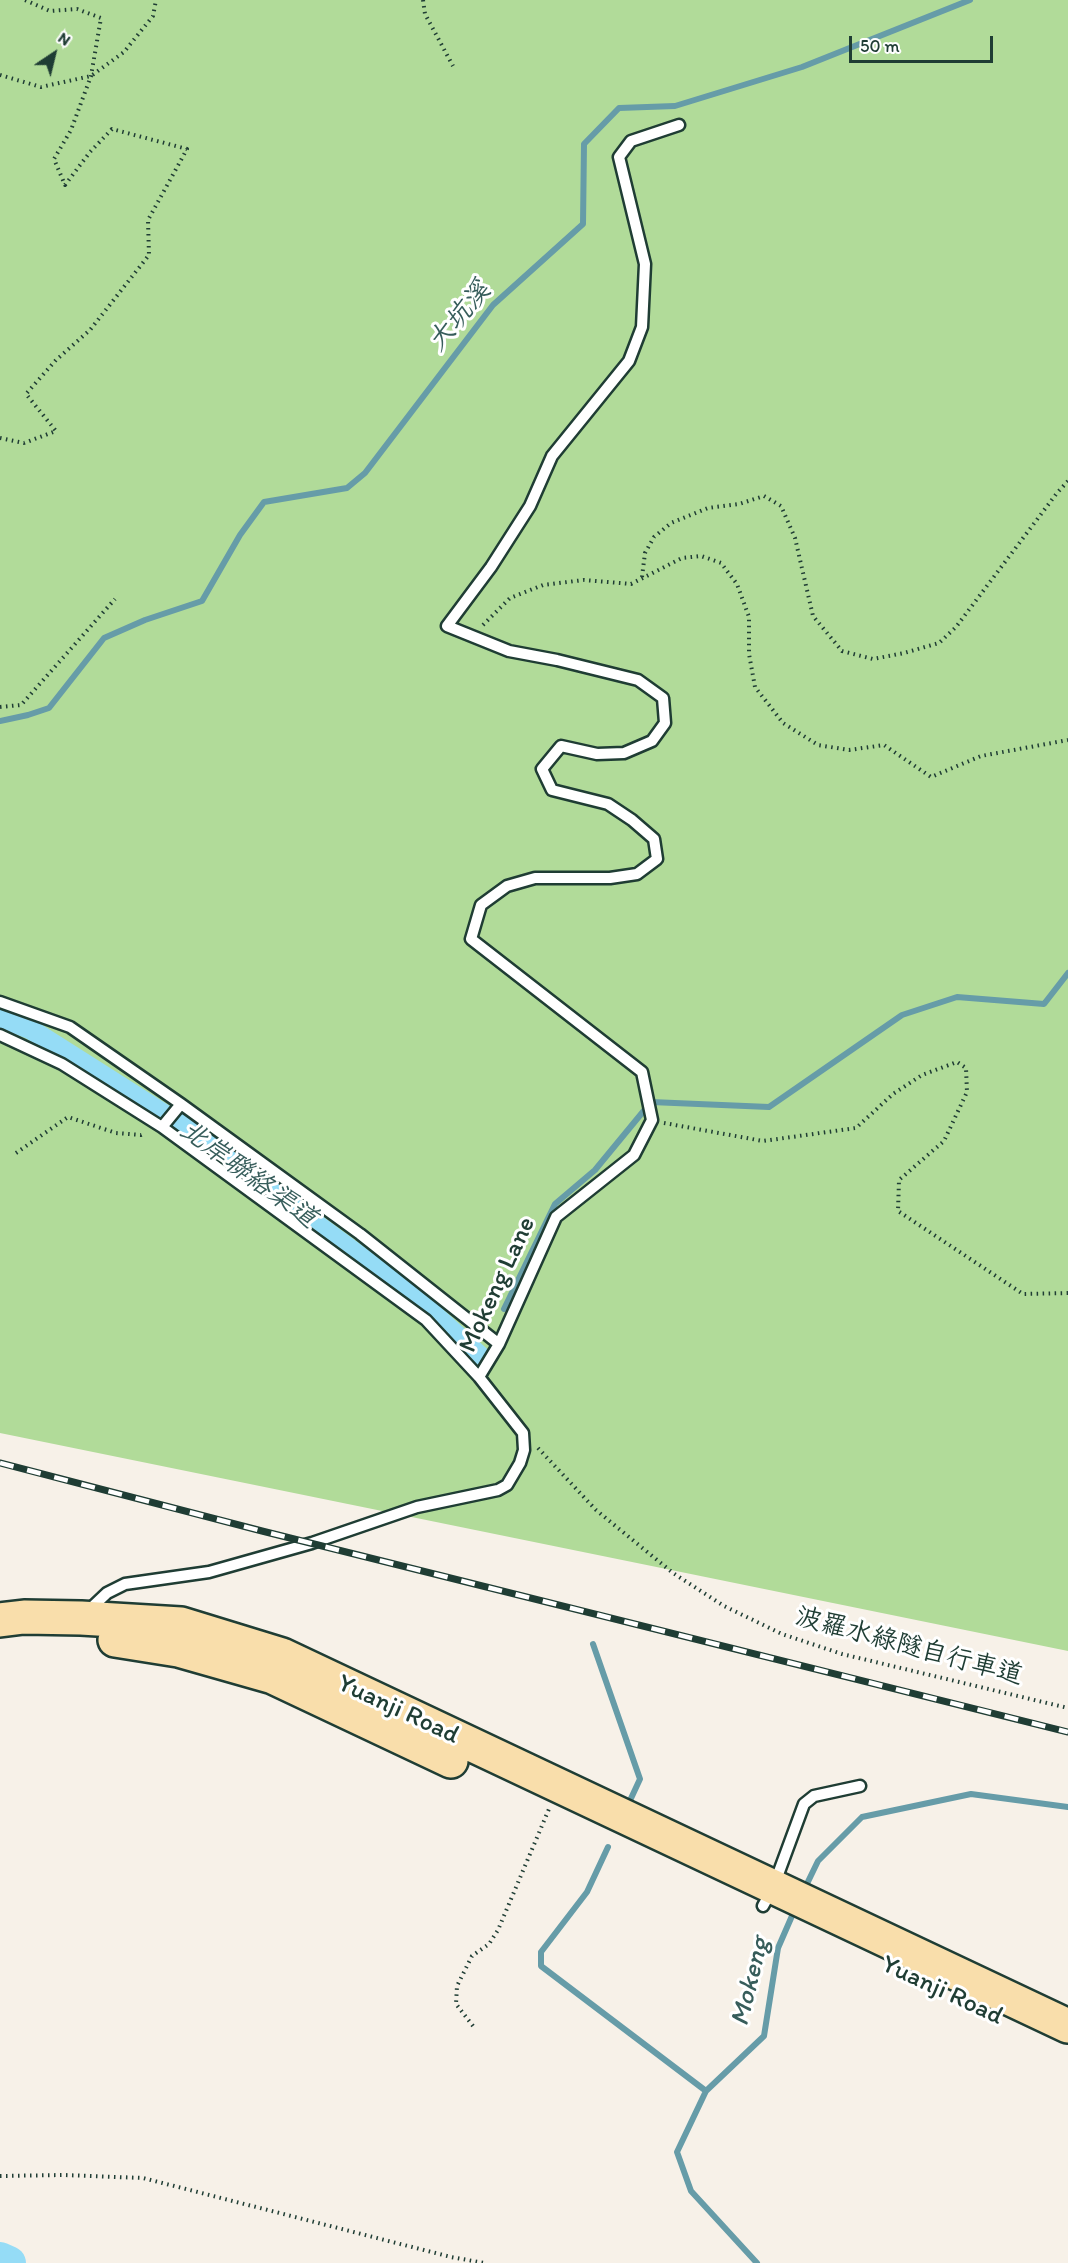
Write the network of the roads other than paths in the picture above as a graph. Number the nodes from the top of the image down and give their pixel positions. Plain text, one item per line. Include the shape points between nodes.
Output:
1 (679, 125) dead end
2 (0, 1002) edge
3 (0, 1035) edge
4 (181, 1104) junction
5 (162, 1127) junction
6 (499, 1344) junction
7 (479, 1377) junction
8 (81, 1618) junction
9 (0, 1620) edge
10 (0, 1640) edge
11 (861, 1786) dead end
12 (768, 1897) junction
13 (821, 1922) junction
14 (1068, 2026) edge
15 (1068, 2050) edge

1 - 6 lane, Mokeng Lane via 632,141 619,157 645,264 642,327 628,361 552,456 530,506 447,626 509,651 638,680 663,698 665,723 652,741 624,753 597,754 561,746 542,769 552,790 608,804 632,820 654,839 657,860 637,874 535,878 507,886 481,905 471,939 642,1072 652,1120 634,1155 556,1217
2 - 4 lane via 70,1027
3 - 5 lane via 62,1064
4 - 5 lane
4 - 6 lane via 360,1234
5 - 7 lane via 426,1320
6 - 7 lane, Mokeng Lane
7 - 8 lane, Mokeng Lane via 523,1433 524,1450 507,1485 417,1507 312,1543 209,1572 125,1584 107,1593
8 - 9 main road, Yuanji Road
8 - 12 main road, Yuanji Road via 181,1624 282,1655
10 - 12 main road, Yuanji Road via 25,1636 131,1641 273,1677 550,1807
11 - 12 lane via 814,1796 804,1804
12 - 13 main road
13 - 14 main road, Yuanji Road
13 - 15 main road, Yuanji Road

